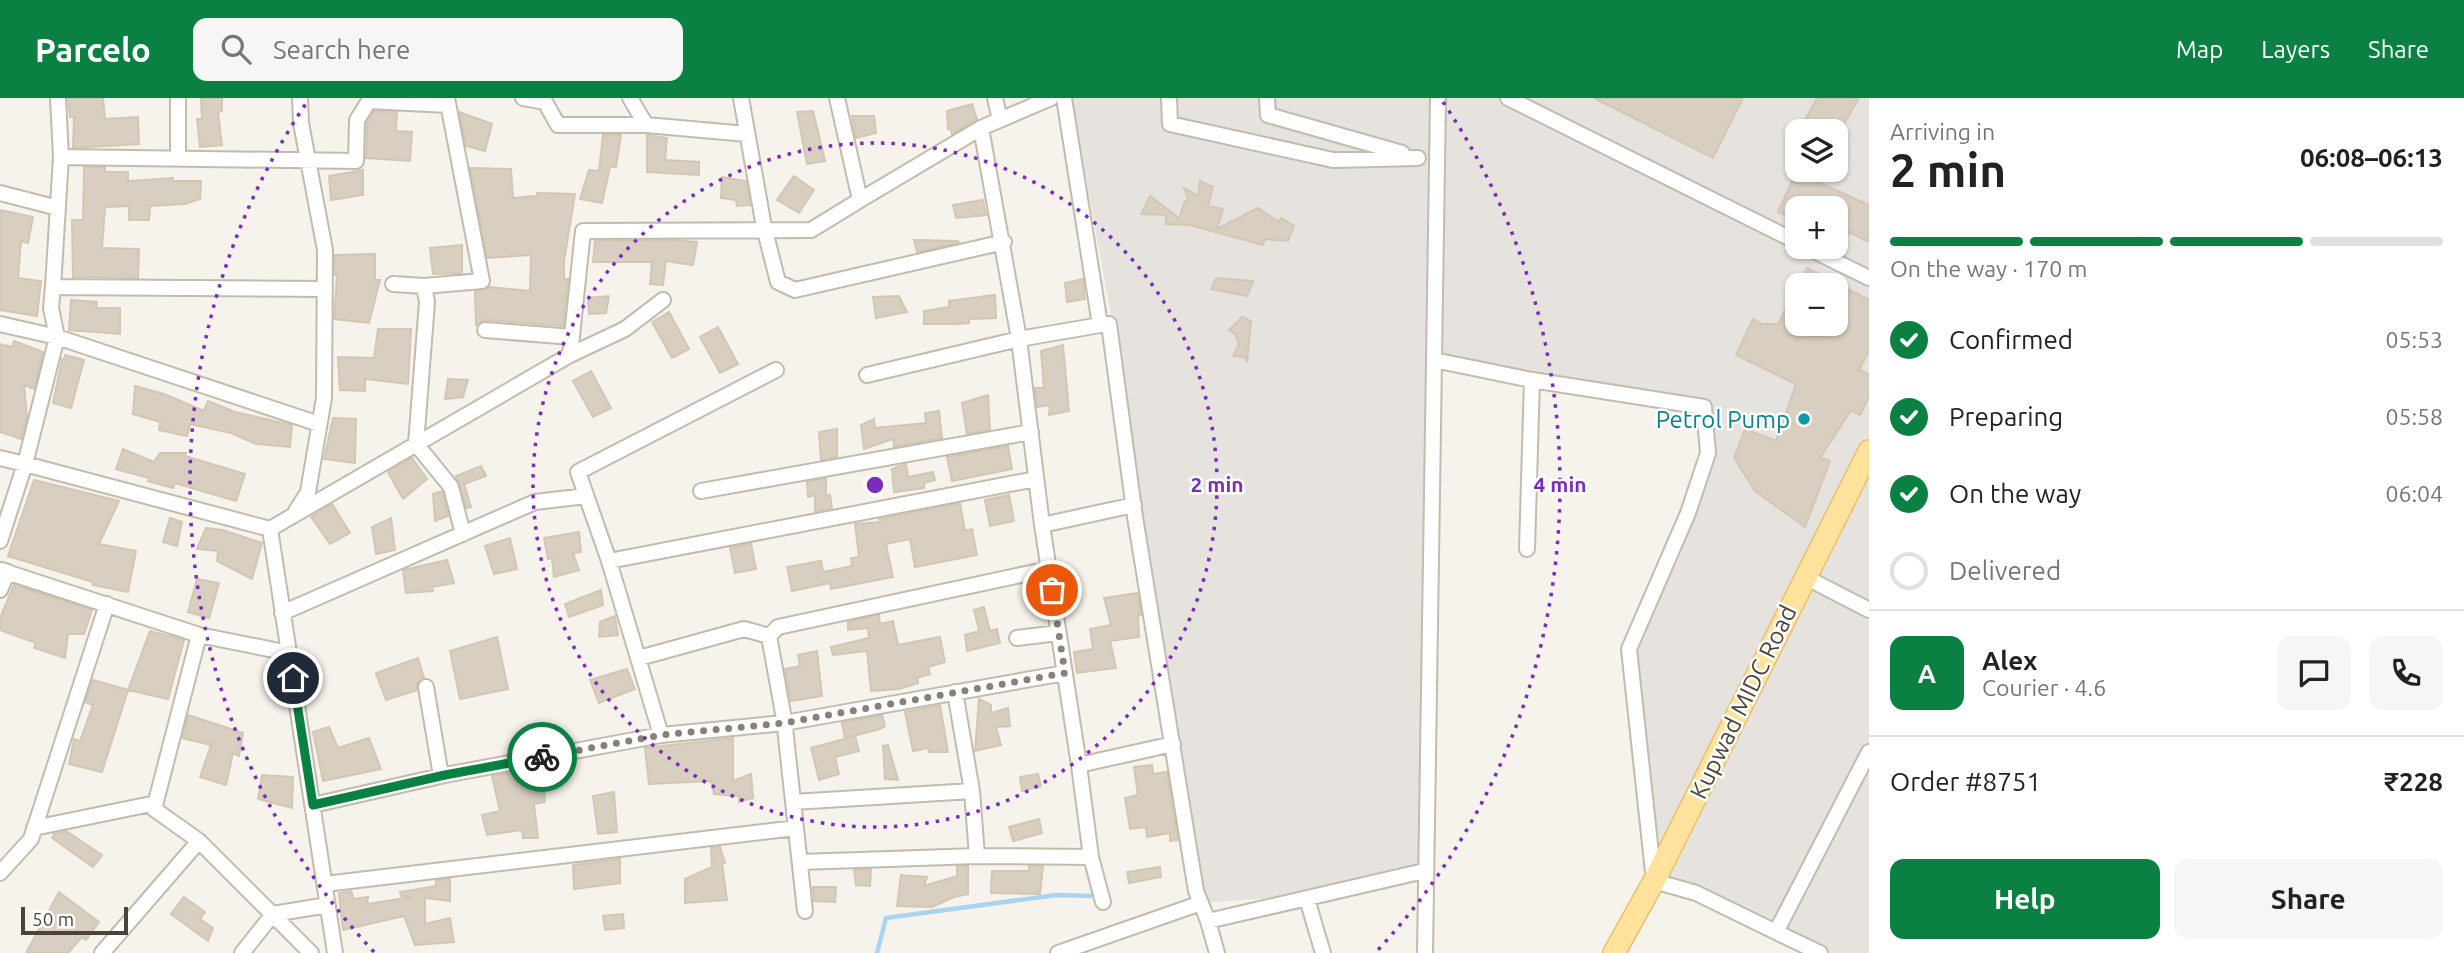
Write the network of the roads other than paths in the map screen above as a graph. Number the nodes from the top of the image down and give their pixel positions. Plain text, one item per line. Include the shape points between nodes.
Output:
1 (178, 98) edge
2 (300, 98) edge
3 (523, 98) edge
4 (629, 98) edge
5 (741, 98) edge
6 (995, 98) edge
7 (1051, 98) edge
8 (1064, 98) edge
9 (1169, 98) edge
10 (1267, 98) edge
11 (1438, 98) edge
12 (1508, 98) edge
13 (56, 99) edge
14 (841, 99) edge
15 (447, 102) edge
16 (1000, 120) junction
17 (646, 125) junction
18 (981, 128) junction
19 (747, 134) junction
20 (61, 158) junction
21 (1418, 158) junction
22 (178, 159) junction
23 (309, 160) junction
24 (1438, 164) junction
25 (0, 193) edge
26 (860, 200) junction
27 (58, 208) junction
28 (764, 228) junction
29 (1785, 236) edge
30 (1004, 242) junction
31 (1830, 259) edge
32 (1869, 278) edge
33 (393, 284) dead end
34 (424, 286) junction
35 (53, 287) junction
36 (325, 289) junction
37 (663, 300) dead end
38 (0, 324) edge
39 (1100, 325) junction
40 (485, 330) dead end
41 (57, 337) junction
42 (572, 337) junction
43 (1020, 339) junction
44 (570, 355) junction
45 (1434, 359) junction
46 (776, 370) dead end
47 (867, 374) dead end
48 (1532, 380) junction
49 (319, 424) junction
50 (1031, 432) junction
51 (416, 444) junction
52 (1869, 451) edge
53 (0, 458) edge
54 (26, 464) junction
55 (1036, 478) junction
56 (701, 491) dead end
57 (586, 496) junction
58 (1134, 505) junction
59 (293, 515) junction
60 (1042, 525) junction
61 (270, 528) junction
62 (463, 534) junction
63 (0, 541) edge
64 (1527, 549) dead end
65 (609, 561) junction
66 (1049, 569) junction
67 (3, 570) edge
68 (1805, 577) junction
69 (0, 590) edge
70 (107, 604) junction
71 (1869, 610) edge
72 (282, 613) junction
73 (1059, 633) junction
74 (199, 635) junction
75 (769, 636) junction
76 (1017, 638) dead end
77 (289, 653) junction
78 (639, 658) junction
79 (1065, 673) junction
80 (426, 687) dead end
81 (955, 692) junction
82 (784, 723) junction
83 (661, 735) junction
84 (1172, 744) junction
85 (1869, 751) edge
86 (1079, 765) junction
87 (1864, 773) edge
88 (441, 776) junction
89 (972, 791) junction
90 (793, 802) junction
91 (156, 803) junction
92 (313, 805) junction
93 (34, 828) junction
94 (796, 828) junction
95 (199, 841) junction
96 (977, 856) junction
97 (1091, 857) junction
98 (800, 862) junction
99 (1424, 871) junction
100 (0, 873) edge
101 (1654, 881) junction
102 (324, 884) junction
103 (1307, 899) junction
104 (1103, 902) dead end
105 (1201, 903) junction
106 (328, 905) junction
107 (806, 911) dead end
108 (273, 914) junction
109 (1208, 920) junction
110 (1776, 932) junction
111 (1098, 946) edge
112 (102, 953) edge
113 (242, 953) edge
114 (311, 953) edge
115 (335, 953) edge
116 (1058, 953) edge
117 (1217, 953) edge
118 (1323, 953) edge
119 (1424, 953) edge
120 (1614, 953) edge
121 (1820, 953) edge

1 - 22 street
2 - 23 street
3 - 17 street via 545,102 558,125
4 - 17 street
5 - 19 street
6 - 16 street
7 - 16 street
8 - 39 street
9 - 21 street via 1170,124 1332,160
10 - 21 street via 1268,115
11 - 24 street
12 - 29 street
13 - 20 street
14 - 26 street
15 - 23 street via 369,101 357,120 356,161
15 - 34 street via 482,281
16 - 18 street
17 - 19 street
18 - 26 street
18 - 30 street
19 - 28 street
20 - 22 street
20 - 27 street
21 - 24 street
22 - 23 street
23 - 36 street via 325,250
24 - 45 street
25 - 27 street
26 - 28 street via 811,229
27 - 35 street
28 - 30 street via 778,282 795,290
28 - 42 street via 583,231
30 - 43 street
31 - 32 street
33 - 34 street
34 - 51 street via 427,302
35 - 36 street
35 - 41 street via 51,308
36 - 49 street via 324,398
37 - 44 street via 625,330
38 - 41 street
39 - 43 street
39 - 58 street via 1109,324
40 - 42 street
41 - 49 street
41 - 54 street
42 - 44 street
43 - 47 street
43 - 50 street
44 - 51 street
45 - 48 street
45 - 99 street
46 - 57 street via 578,472
48 - 64 street
48 - 101 street via 1704,407 1708,453 1688,513 1629,649
49 - 59 street via 308,492
50 - 55 street
50 - 56 street
51 - 59 street
51 - 62 street via 452,487
52 - 68 main road, Kupwad MIDC Road
53 - 54 street
54 - 61 street
54 - 63 street
55 - 60 street
55 - 65 street
57 - 62 street via 535,502
57 - 65 street
58 - 60 street
58 - 84 street
59 - 61 street
60 - 66 street
61 - 72 street
62 - 72 street
65 - 78 street
66 - 73 street
66 - 75 street via 778,627
67 - 69 street
67 - 70 street
68 - 71 street
68 - 101 main road, Kupwad MIDC Road
70 - 74 street
70 - 93 street
72 - 77 street
73 - 76 street
73 - 79 street
74 - 77 street
74 - 91 street
75 - 78 street via 744,629
75 - 82 street
77 - 92 street
78 - 83 street
79 - 81 street
79 - 86 street
80 - 88 street
81 - 82 street
81 - 89 street
82 - 83 street
82 - 90 street
83 - 88 street
84 - 86 street
84 - 105 street
85 - 87 street
86 - 97 street
87 - 110 street
88 - 92 street
89 - 90 street
89 - 96 street
90 - 94 street
91 - 93 street
91 - 95 street via 154,809
92 - 102 street
93 - 100 street via 31,839
94 - 98 street
94 - 102 street
95 - 108 street
95 - 112 street
96 - 97 street
96 - 98 street
97 - 104 street
98 - 107 street
99 - 103 street
99 - 119 street
101 - 110 street via 1696,893
101 - 120 main road, Kupwad MIDC Road
102 - 106 street
103 - 109 street
103 - 118 street
105 - 109 street
105 - 111 street
106 - 108 street
106 - 115 street
108 - 113 street
108 - 114 street
109 - 117 street
110 - 121 street
111 - 116 street

